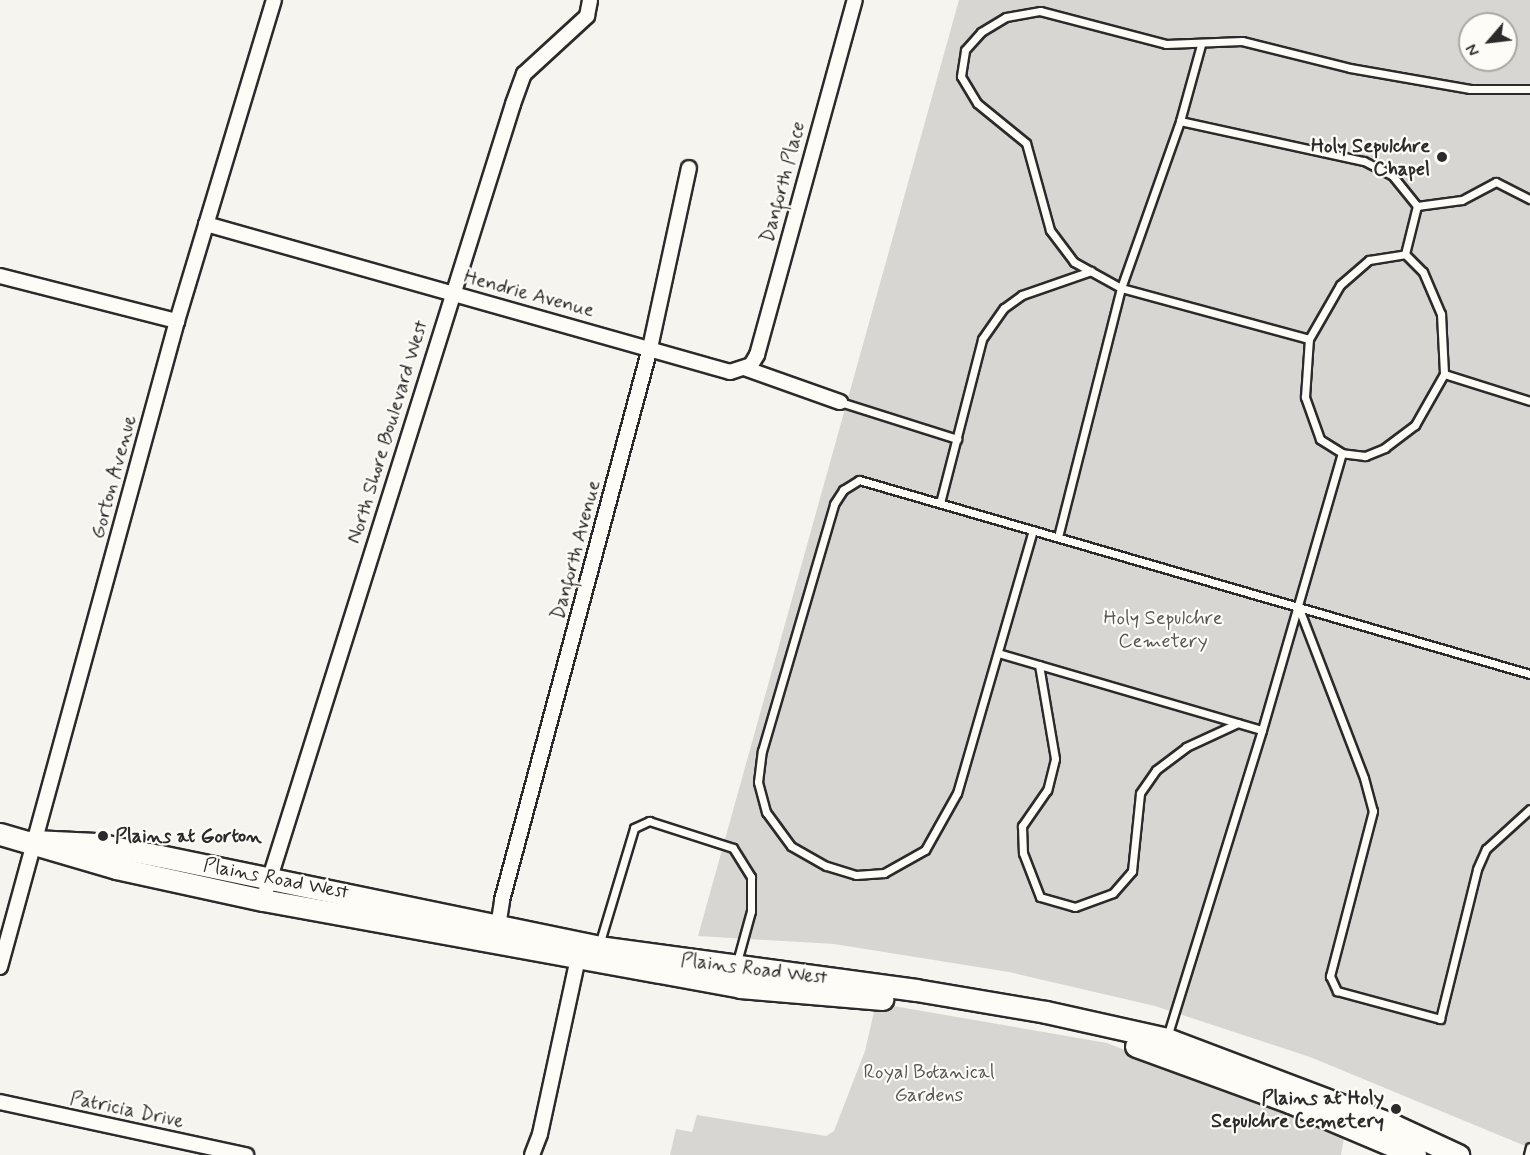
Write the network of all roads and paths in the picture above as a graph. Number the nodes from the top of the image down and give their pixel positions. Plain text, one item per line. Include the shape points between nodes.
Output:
1 (274, 0) edge
2 (591, 0) edge
3 (855, 0) edge
4 (1200, 45) junction
5 (1530, 88) edge
6 (1180, 122) junction
7 (689, 168) dead end
8 (1530, 199) edge
9 (1418, 206) junction
10 (206, 224) junction
11 (1405, 254) junction
12 (1091, 271) junction
13 (0, 276) edge
14 (1121, 288) junction
15 (451, 293) junction
16 (177, 321) junction
17 (1309, 339) junction
18 (650, 348) junction
19 (744, 368) junction
20 (1444, 374) junction
21 (1530, 401) edge
22 (840, 402) joint
23 (957, 438) junction
24 (1342, 453) junction
25 (940, 503) junction
26 (1033, 530) junction
27 (1058, 537) junction
28 (1298, 606) junction
29 (998, 653) junction
30 (1039, 665) junction
31 (1530, 674) edge
32 (1238, 723) junction
33 (1262, 730) junction
34 (1530, 809) edge
35 (0, 834) edge
36 (33, 841) junction
37 (270, 878) junction
38 (263, 900) junction
39 (497, 933) junction
40 (598, 947) junction
41 (578, 958) junction
42 (0, 967) edge
43 (735, 968) junction
44 (1165, 1046) junction
45 (0, 1102) edge
46 (1530, 1147) edge
47 (246, 1155) edge
48 (532, 1155) edge
49 (1415, 1155) edge
50 (1458, 1155) edge
51 (1528, 1155) edge

1 - 10 street, Gorton Avenue
2 - 15 street, North Shore Boulevard West via 586,16 524,74
3 - 19 street, Danforth Place via 758,355
4 - 5 lane via 1242,41 1350,68 1470,89
4 - 6 lane
4 - 12 lane via 1166,44 1040,11 1006,17 981,32 965,50 961,76 977,102 1026,143 1050,230 1074,262
6 - 9 lane via 1364,161 1392,175
6 - 14 lane
7 - 18 street, Danforth Avenue
8 - 9 lane via 1496,182 1462,200
9 - 11 lane
10 - 15 street, Hendrie Avenue
10 - 16 street, Gorton Avenue
11 - 17 lane via 1369,260 1347,279
11 - 20 lane via 1423,272 1441,314
12 - 14 lane
12 - 23 lane via 1022,295 1004,308 982,339
13 - 16 street
14 - 17 lane
14 - 27 lane
15 - 18 street, Hendrie Avenue
15 - 37 street, North Shore Boulevard West
16 - 36 street, Gorton Avenue
17 - 24 lane via 1305,397 1320,439
18 - 19 street, Hendrie Avenue via 730,372
18 - 39 street, Danforth Avenue
19 - 22 street, Hendrie Avenue
20 - 21 lane
20 - 24 lane via 1414,425 1385,448 1365,456
22 - 23 lane
23 - 25 lane
24 - 28 lane
25 - 26 lane
25 - 29 lane via 859,480 843,490 834,504 762,751 758,782 766,812 791,846 826,866 856,875 884,873 925,850 957,793
26 - 27 lane
26 - 29 lane
27 - 28 lane
28 - 31 lane
28 - 33 lane
28 - 34 lane via 1365,778 1373,811 1330,976 1337,990 1440,1020 1477,869 1486,849
29 - 30 lane
30 - 32 lane
30 - 32 lane via 1055,759 1047,790 1022,826 1023,853 1040,897 1075,907 1113,893 1132,871 1140,793 1156,770 1186,747
32 - 33 lane
33 - 44 lane
35 - 36 main road, Plains Road West
36 - 37 main road, Plains Road West via 96,844
36 - 38 main road, Plains Road West via 116,868
36 - 42 street, Gorton Avenue
37 - 38 street, North Shore Boulevard West
37 - 39 main road, Plains Road West
38 - 39 main road, Plains Road West
39 - 40 main road, Plains Road West
39 - 41 main road, Plains Road West
40 - 43 main road, Plains Road West
40 - 43 lane via 634,828 650,821 733,848 752,877 751,911
41 - 44 main road, Plains Road West via 740,987 888,1000 996,1015
41 - 48 street via 540,1134
43 - 44 main road, Plains Road West via 940,994
44 - 49 main road, Plains Road West
44 - 50 main road, Plains Road West via 1393,1125
45 - 47 street, Patricia Drive
46 - 51 lane

